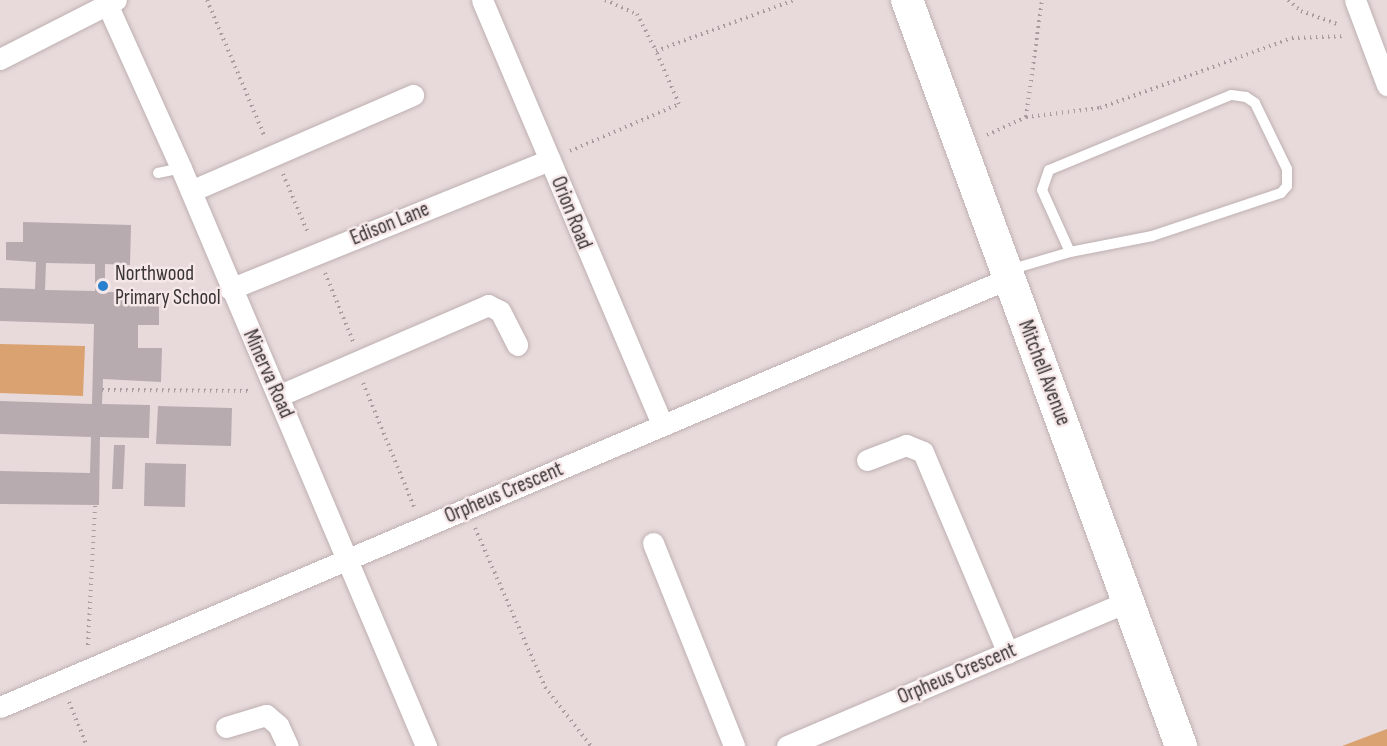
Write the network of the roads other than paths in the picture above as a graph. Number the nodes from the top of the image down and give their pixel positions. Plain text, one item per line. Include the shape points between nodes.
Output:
1 (482, 0) edge
2 (907, 0) edge
3 (1355, 0) edge
4 (111, 2) edge
5 (0, 59) edge
6 (1387, 85) edge
7 (413, 95) dead end
8 (550, 160) junction
9 (181, 168) junction
10 (158, 173) dead end
11 (191, 190) junction
12 (1070, 252) junction
13 (1006, 275) junction
14 (230, 289) junction
15 (517, 345) dead end
16 (275, 390) junction
17 (662, 425) junction
18 (867, 460) dead end
19 (653, 543) dead end
20 (349, 559) junction
21 (1126, 602) junction
22 (1008, 652) junction
23 (0, 707) edge
24 (226, 727) dead end
25 (288, 746) edge
26 (426, 746) edge
27 (734, 746) edge
28 (787, 746) edge
29 (1181, 746) edge

1 - 8 street, Orion Road
2 - 13 street, Mitchell Avenue
3 - 6 street
4 - 5 street
4 - 9 street, Minerva Road
7 - 11 street
8 - 14 street, Edison Lane
8 - 17 street, Orion Road
9 - 10 lane
9 - 11 street, Minerva Road
11 - 14 street, Minerva Road
12 - 12 lane via 1042,190 1049,170 1232,95 1246,97 1255,104 1287,169 1287,186 1281,193 1152,236
12 - 13 lane
13 - 17 street, Orpheus Crescent
13 - 21 street, Mitchell Avenue
14 - 16 street, Minerva Road
15 - 16 street via 500,311 488,305
16 - 20 street, Minerva Road
17 - 20 street, Orpheus Crescent
18 - 22 street via 906,445 923,452
19 - 27 street
20 - 23 street, Orpheus Crescent
20 - 26 street, Minerva Road
21 - 22 street, Orpheus Crescent
21 - 29 street, Mitchell Avenue
22 - 28 street, Orpheus Crescent
24 - 25 street via 266,715 278,725

